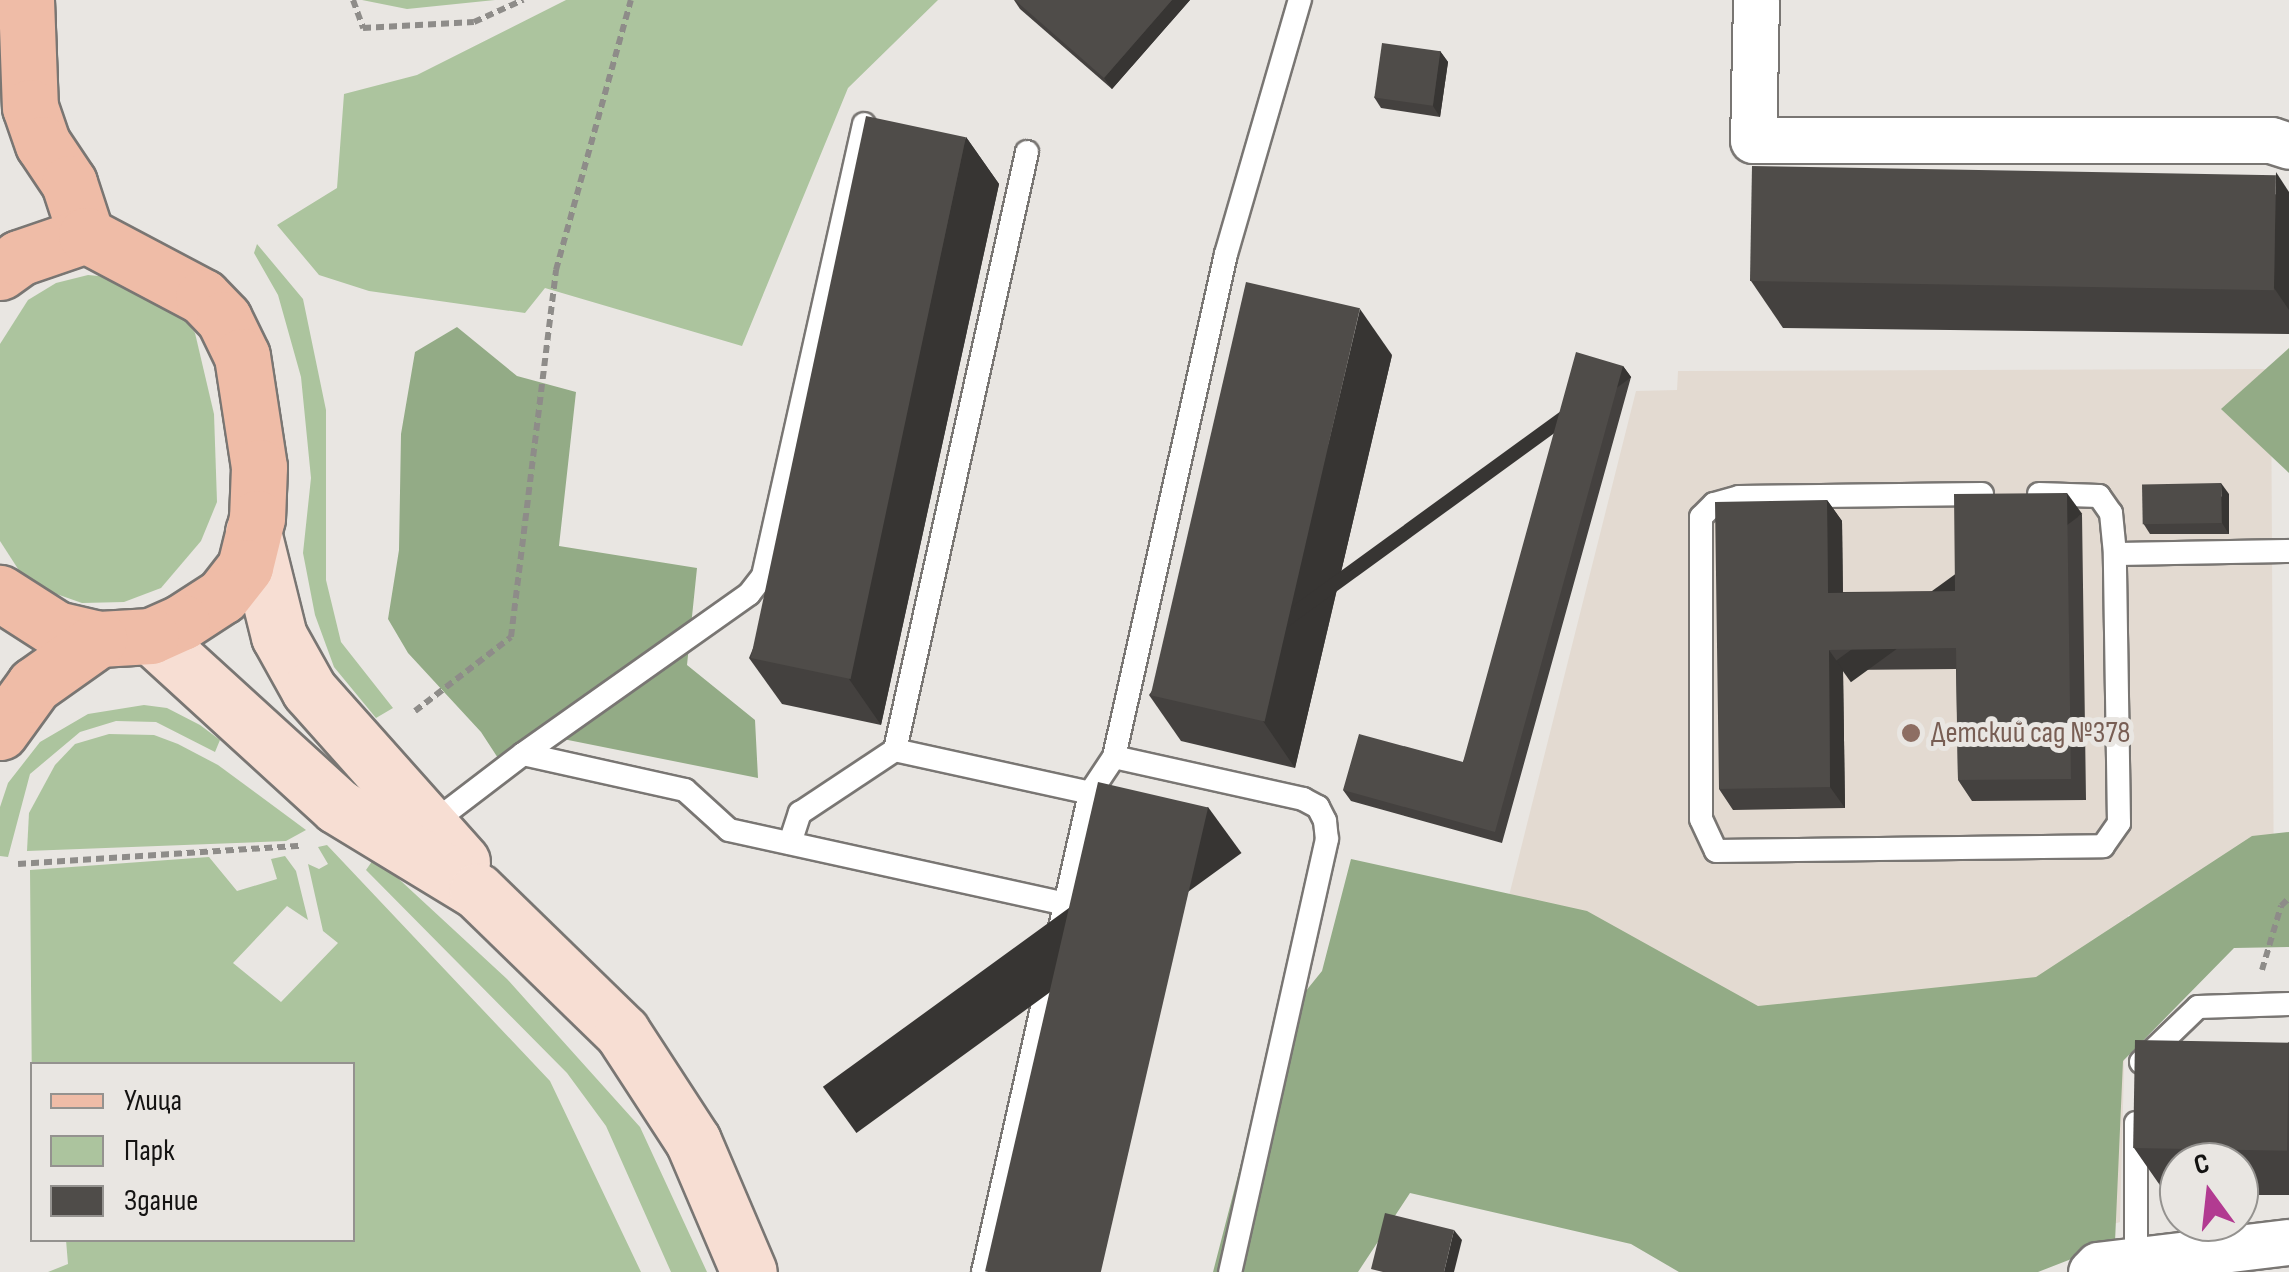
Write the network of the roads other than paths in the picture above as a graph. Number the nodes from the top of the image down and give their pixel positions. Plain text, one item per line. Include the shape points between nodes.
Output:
1 (26, 0) edge
2 (1300, 0) edge
3 (1756, 0) edge
4 (864, 124) edge
5 (2289, 146) edge
6 (1027, 152) dead end
7 (86, 235) junction
8 (0, 272) edge
9 (254, 532) junction
10 (2289, 550) edge
11 (2115, 554) junction
12 (0, 593) edge
13 (125, 638) junction
14 (0, 732) edge
15 (894, 750) junction
16 (523, 754) junction
17 (1114, 757) junction
18 (1090, 792) junction
19 (430, 825) junction
20 (790, 843) junction
21 (477, 891) junction
22 (1066, 904) junction
23 (2289, 1004) edge
24 (2289, 1242) edge
25 (2136, 1260) junction
26 (748, 1272) edge
27 (984, 1272) edge
28 (1230, 1272) edge
29 (2091, 1272) edge

1 - 7 main road via 30,107 42,144 69,183
2 - 17 lane via 1226,254
3 - 5 street via 1754,140 2270,140
4 - 16 lane via 762,576 749,594
6 - 15 lane
7 - 8 main road via 19,258
7 - 9 main road via 181,283 224,320 254,404
9 - 13 main road via 244,567 222,596
9 - 19 street via 279,636 309,690
10 - 11 lane
11 - 11 lane via 2111,512 2099,496 1739,497 1714,504 1701,516 1701,819 1716,851 2104,846 2119,823
12 - 13 main road via 56,629
13 - 14 main road via 34,685
13 - 21 street via 337,806
15 - 18 lane
15 - 20 lane via 800,813
16 - 19 lane
16 - 20 lane via 685,790 729,830
17 - 18 lane
17 - 28 lane via 1302,799 1318,807 1325,821 1327,839
18 - 22 lane
19 - 21 street
20 - 22 lane
21 - 26 street via 622,1032 693,1141
22 - 27 lane
23 - 25 lane via 2184,1013 2140,1063
24 - 25 street
25 - 29 street

